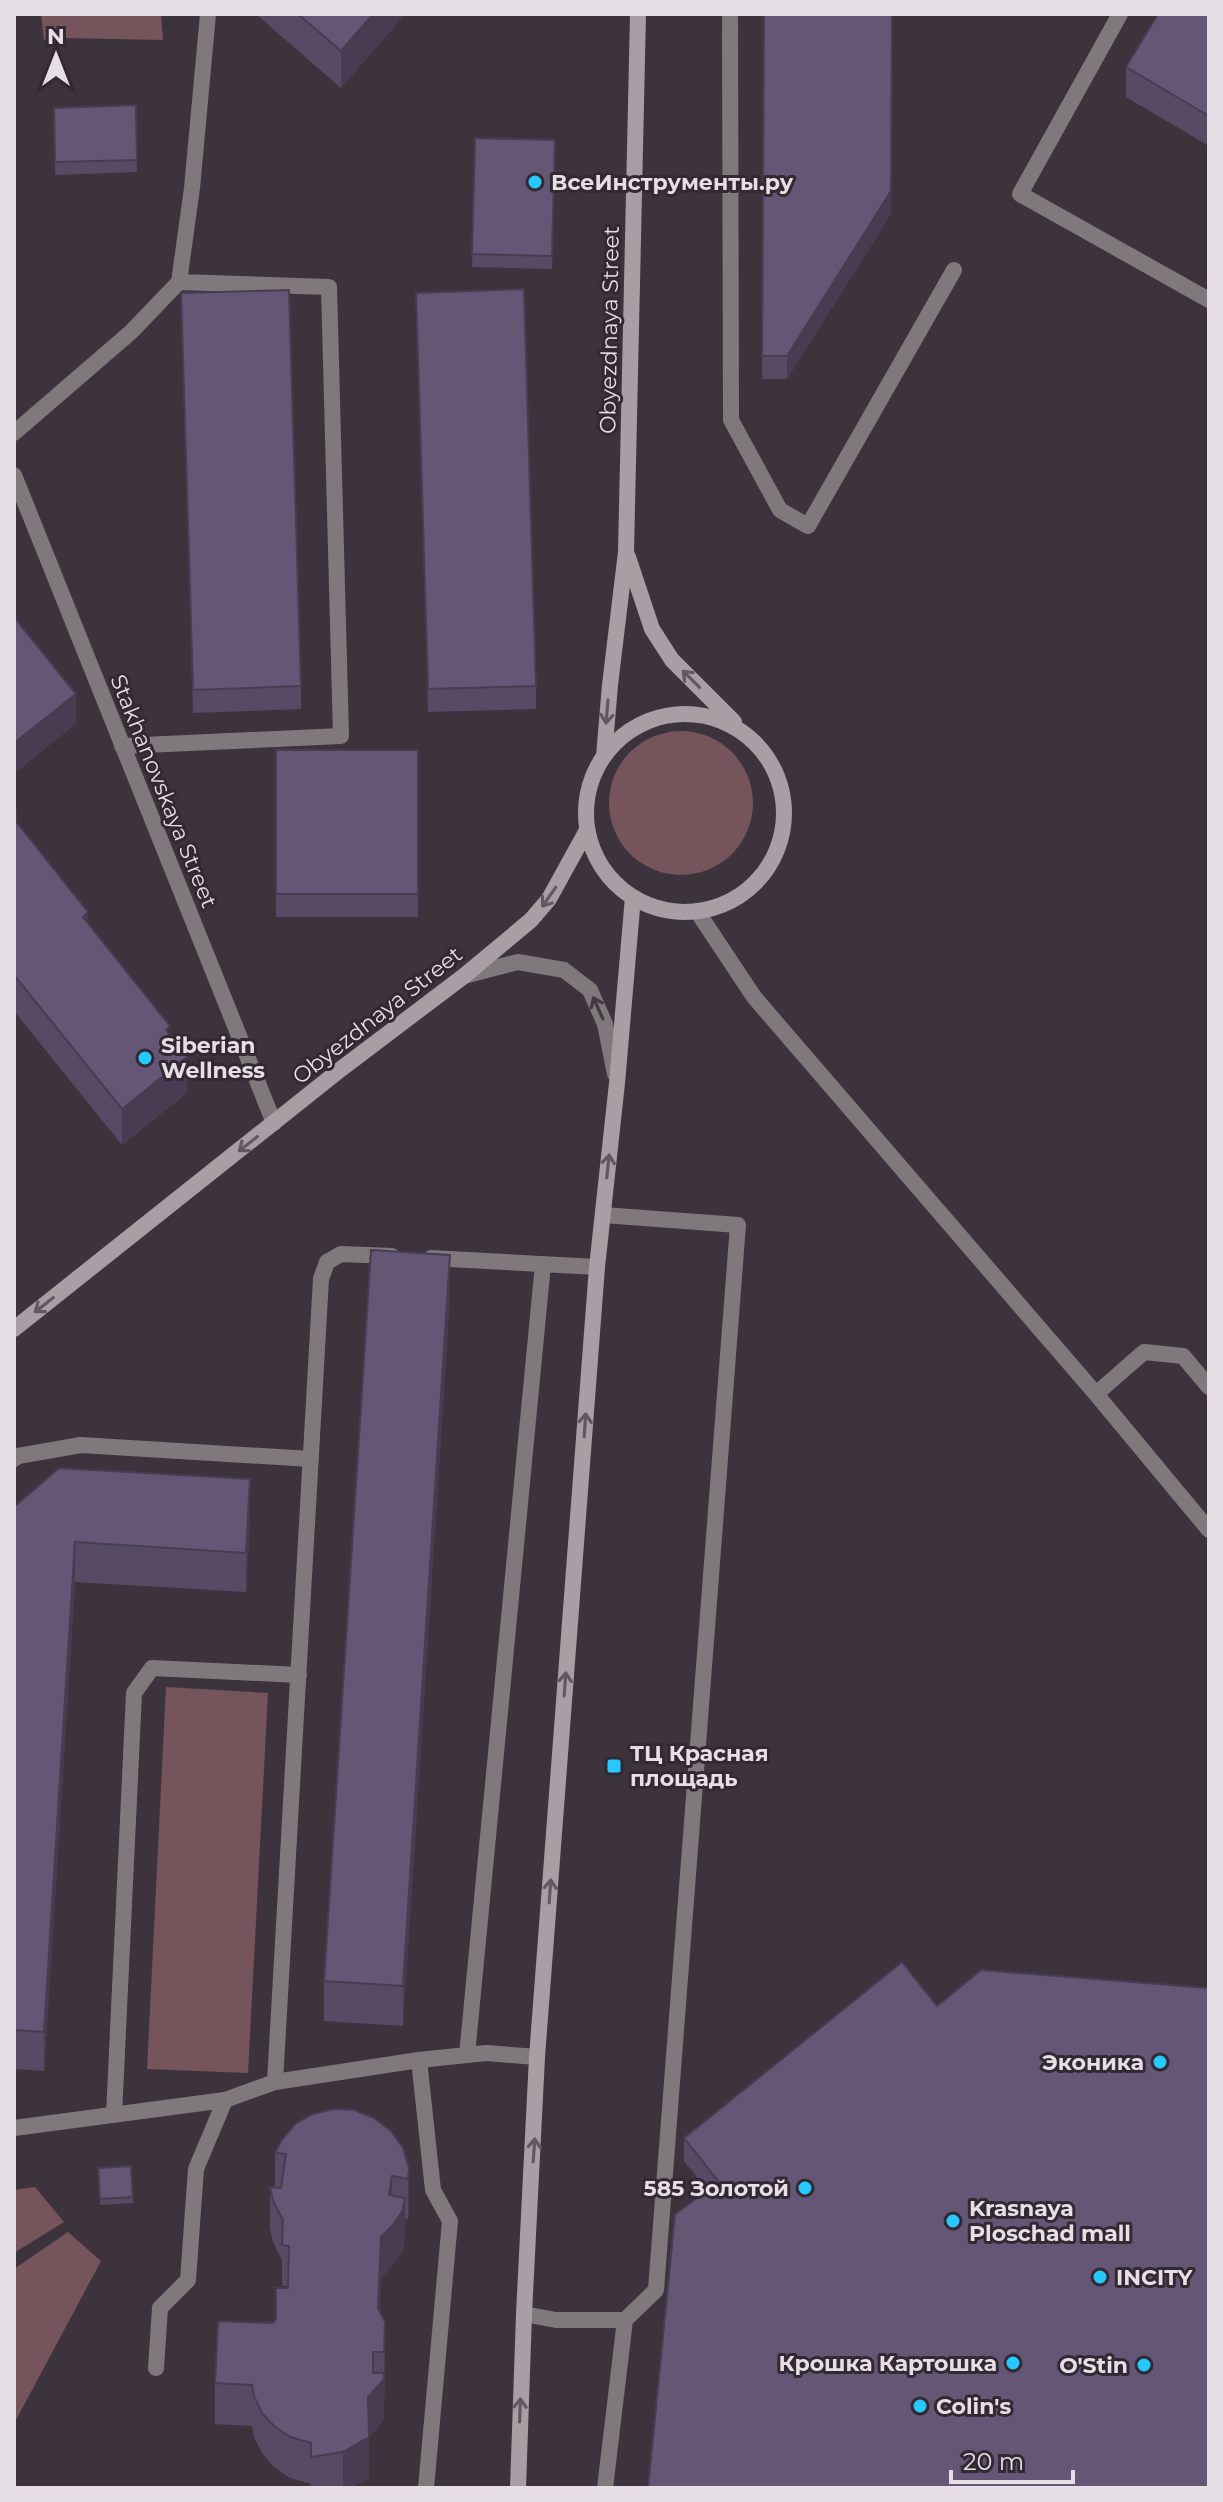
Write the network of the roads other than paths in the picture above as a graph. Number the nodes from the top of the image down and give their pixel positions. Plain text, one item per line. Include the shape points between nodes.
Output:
1 (208, 14) edge
2 (638, 14) edge
3 (730, 14) edge
4 (1120, 14) edge
5 (954, 270) dead end
6 (179, 282) junction
7 (1209, 300) edge
8 (14, 433) edge
9 (15, 481) edge
10 (626, 552) junction
11 (746, 734) junction
12 (122, 746) junction
13 (604, 756) junction
14 (587, 830) junction
15 (633, 897) junction
16 (697, 911) junction
17 (464, 976) junction
18 (617, 1083) junction
19 (274, 1123) junction
20 (603, 1215) junction
21 (543, 1264) junction
22 (597, 1267) junction
23 (14, 1329) edge
24 (1209, 1387) edge
25 (1096, 1394) junction
26 (14, 1459) edge
27 (311, 1459) junction
28 (1209, 1530) edge
29 (299, 1675) junction
30 (467, 2055) junction
31 (537, 2057) junction
32 (419, 2060) junction
33 (275, 2082) junction
34 (225, 2100) junction
35 (114, 2115) junction
36 (14, 2128) edge
37 (524, 2314) junction
38 (625, 2320) junction
39 (156, 2368) dead end
40 (426, 2488) edge
41 (518, 2488) edge
42 (605, 2488) edge

1 - 6 street
2 - 10 main road, Obyezdnaya Street
3 - 5 street via 731,420 780,510 808,526
4 - 7 street via 1020,194
6 - 8 street via 131,332
6 - 12 street via 329,287 341,736
9 - 12 street, Stakhanovskaya Street
11 -> 10 main road via 672,660 652,629
10 -> 13 main road
11 - 13 main road via 718,719 686,713 654,719 626,733
11 - 16 main road via 766,755 779,780 785,809 782,837 771,864 752,886 728,902
12 - 19 street, Stakhanovskaya Street
13 - 14 main road via 592,779
14 - 15 main road via 596,856
14 -> 17 main road, Obyezdnaya Street via 549,899
15 - 16 main road via 663,909
15 - 18 main road
16 - 25 street via 754,997
18 -> 17 street via 605,1024 590,990 564,970 518,962
17 - 19 main road, Obyezdnaya Street
20 -> 18 main road
19 -> 23 main road, Obyezdnaya Street
20 - 22 main road
20 - 38 street via 738,1225 656,2290
21 - 22 street
21 - 27 street via 341,1254 327,1262 321,1279
21 - 30 street
31 -> 22 main road
24 - 25 street via 1183,1356 1144,1352
25 - 28 street
26 - 27 street via 81,1445
27 - 29 street
29 - 33 street
29 - 35 street via 152,1668 134,1693
30 - 31 street
30 - 32 street
37 -> 31 main road
32 - 33 street
32 - 40 street via 433,2190 450,2221
33 - 34 street
34 - 35 street
34 - 39 street via 196,2169 188,2280 160,2308
35 - 36 street
37 - 38 street via 556,2320
41 -> 37 main road
38 - 42 street

